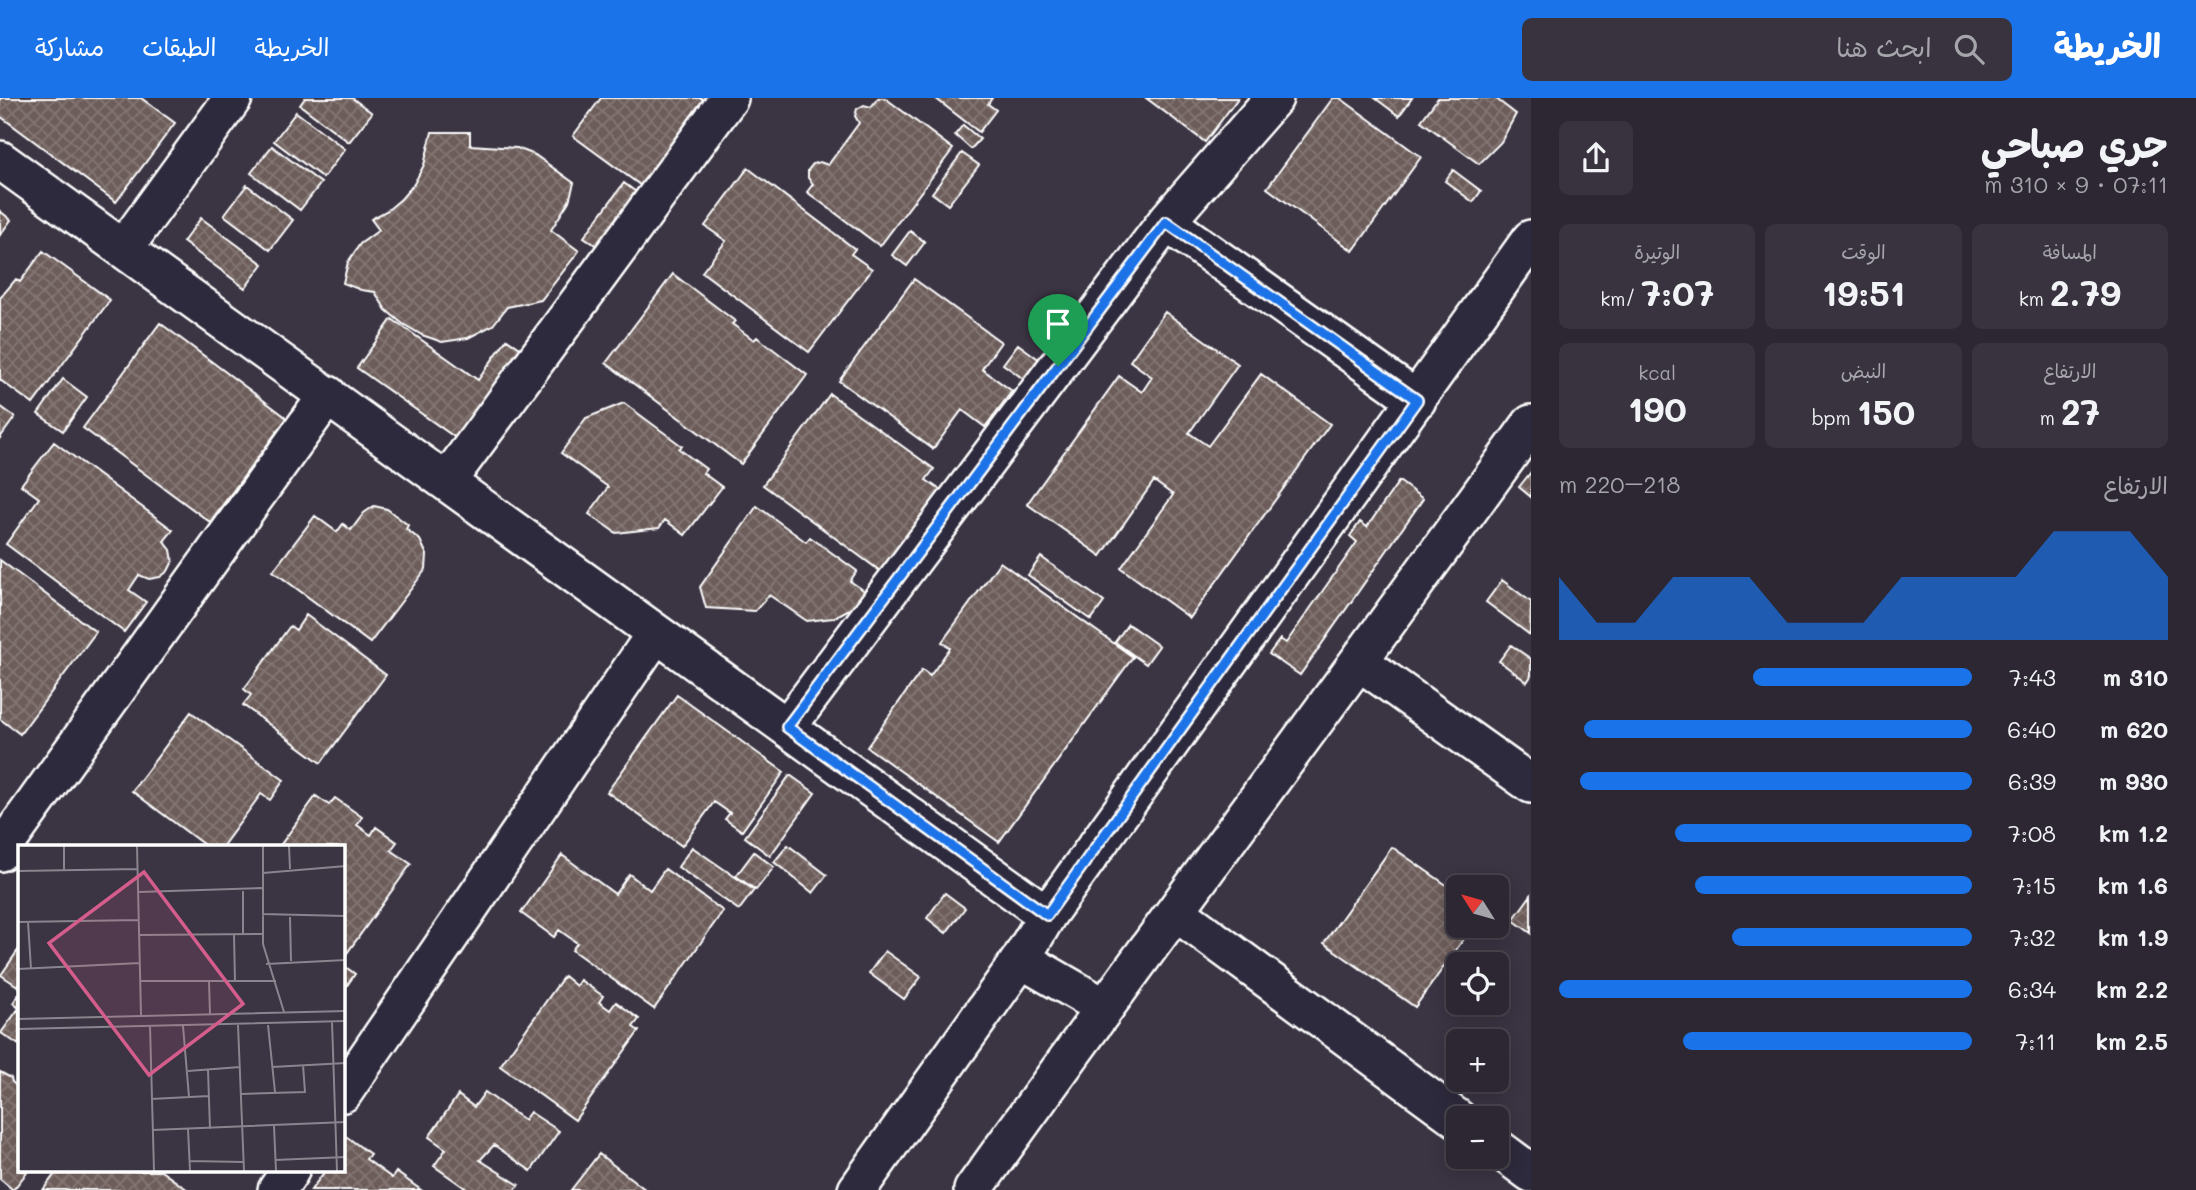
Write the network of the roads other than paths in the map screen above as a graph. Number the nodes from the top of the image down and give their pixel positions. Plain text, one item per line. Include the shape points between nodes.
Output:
1 (233, 98) edge
2 (729, 98) edge
3 (1273, 98) edge
4 (0, 160) edge
5 (1166, 222) junction
6 (1531, 239) edge
7 (124, 248) junction
8 (328, 395) junction
9 (1417, 400) junction
10 (1531, 424) edge
11 (447, 481) junction
12 (656, 633) junction
13 (1360, 662) junction
14 (787, 727) junction
15 (1531, 784) edge
16 (0, 852) edge
17 (1176, 912) junction
18 (1047, 915) junction
19 (1021, 958) junction
20 (1104, 1007) junction
21 (345, 1090) edge
22 (1446, 1110) edge
23 (1509, 1157) edge
24 (289, 1172) edge
25 (1531, 1173) edge
26 (277, 1190) edge
27 (857, 1190) edge
28 (973, 1190) edge

1 - 7 street
2 - 11 street
3 - 5 street
4 - 7 street
5 - 9 street
5 - 14 street
6 - 9 street
7 - 8 street
8 - 11 street
8 - 16 street
9 - 18 street
10 - 13 street
11 - 12 street
12 - 14 street
12 - 21 street
13 - 15 street
13 - 17 street
14 - 18 street
17 - 20 street
17 - 22 street
18 - 19 street
19 - 20 street
19 - 27 street
20 - 28 street
23 - 25 street
24 - 26 street

